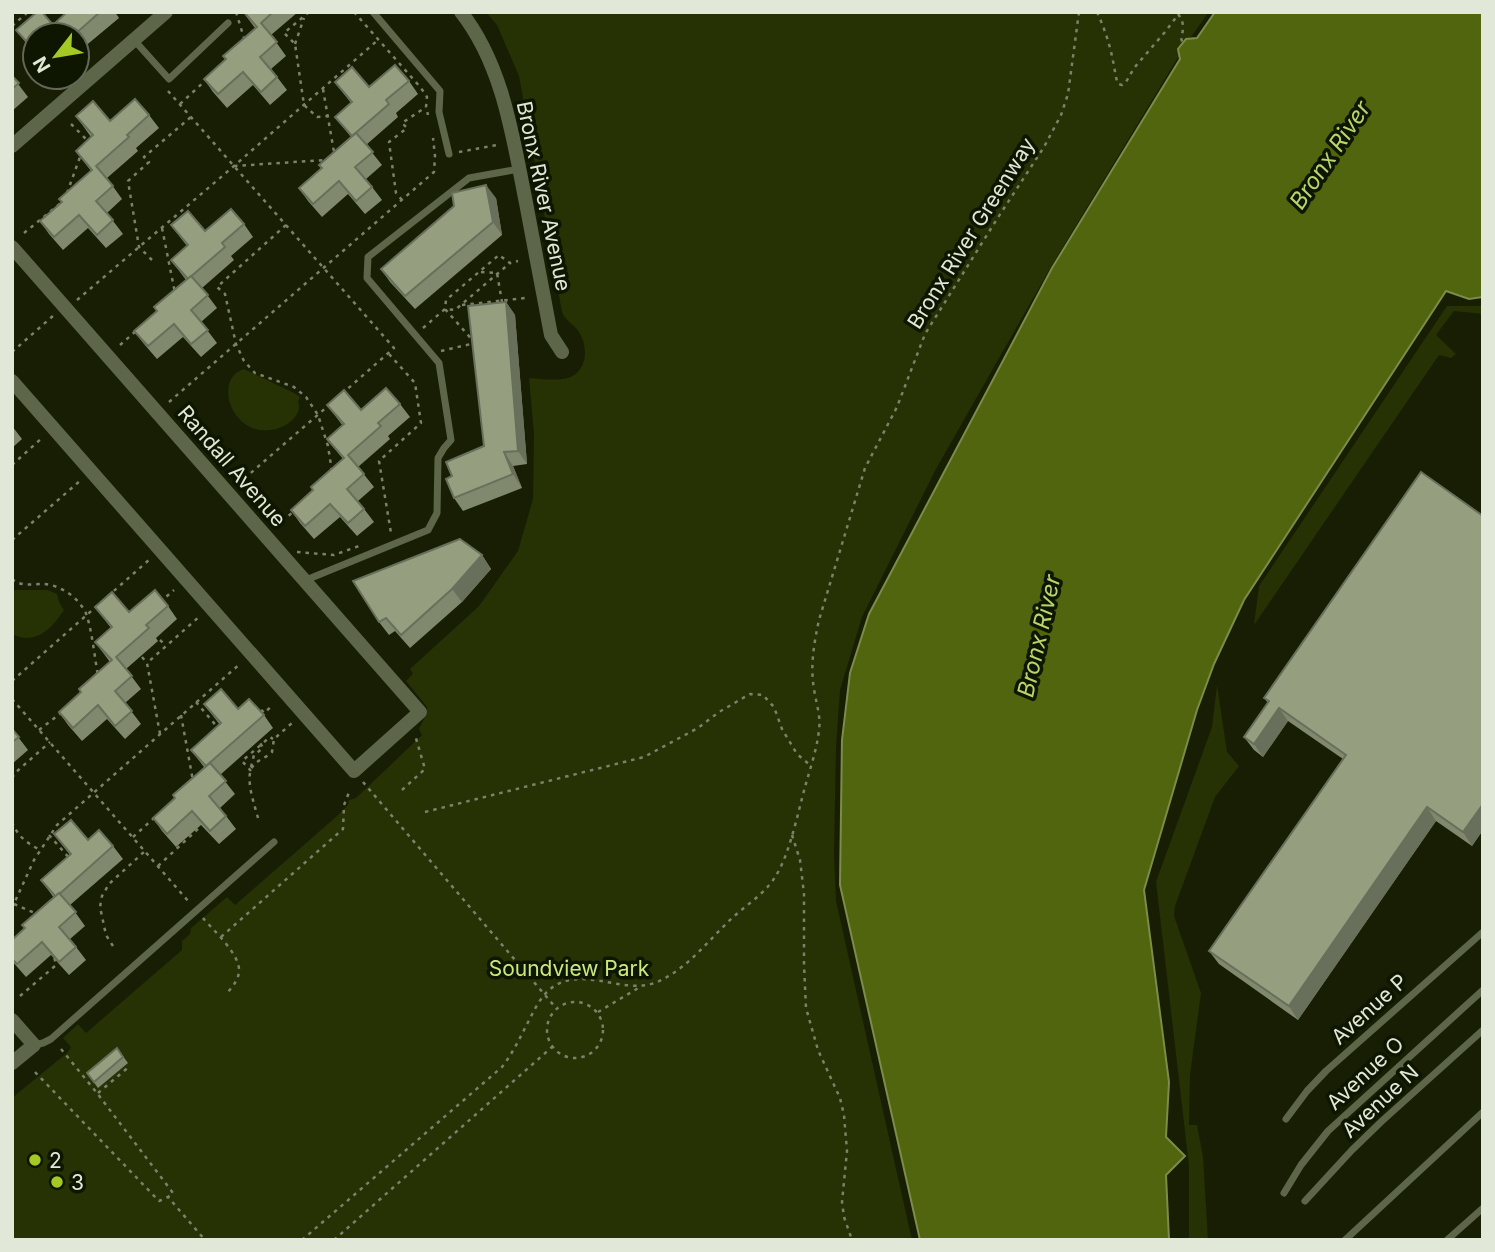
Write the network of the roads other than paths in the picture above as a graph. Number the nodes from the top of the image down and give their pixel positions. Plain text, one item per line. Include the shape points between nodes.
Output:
1 (166, 12) edge
2 (373, 12) edge
3 (460, 12) edge
4 (228, 23) dead end
5 (134, 40) junction
6 (12, 146) edge
7 (449, 154) road end
8 (519, 169) junction
9 (12, 247) edge
10 (562, 352) dead end
11 (12, 381) edge
12 (305, 580) junction
13 (274, 842) dead end
14 (1483, 932) edge
15 (1483, 990) edge
16 (12, 1020) edge
17 (1483, 1030) edge
18 (34, 1045) junction
19 (12, 1063) edge
20 (1483, 1112) edge
21 (1286, 1119) dead end
22 (1284, 1192) dead end
23 (1305, 1201) dead end
24 (1483, 1208) edge
25 (1345, 1240) edge
26 (1447, 1240) edge

1 - 5 street
2 - 7 lane via 440,91 439,112
3 - 8 street, Bronx River Avenue via 492,67
4 - 5 lane via 169,79
5 - 6 street
8 - 10 street, Bronx River Avenue via 551,335
8 - 12 lane via 469,178 368,257 366,278 439,363 451,440 438,458 437,513 428,530
9 - 12 street, Randall Avenue
11 - 12 street, Randall Avenue via 354,771 421,712
13 - 18 lane via 51,1039
14 - 21 lane, Avenue P via 1326,1071
15 - 22 lane, Avenue O via 1328,1131
16 - 18 street
17 - 23 lane, Avenue N via 1382,1121
18 - 19 street
20 - 25 lane
24 - 26 lane

